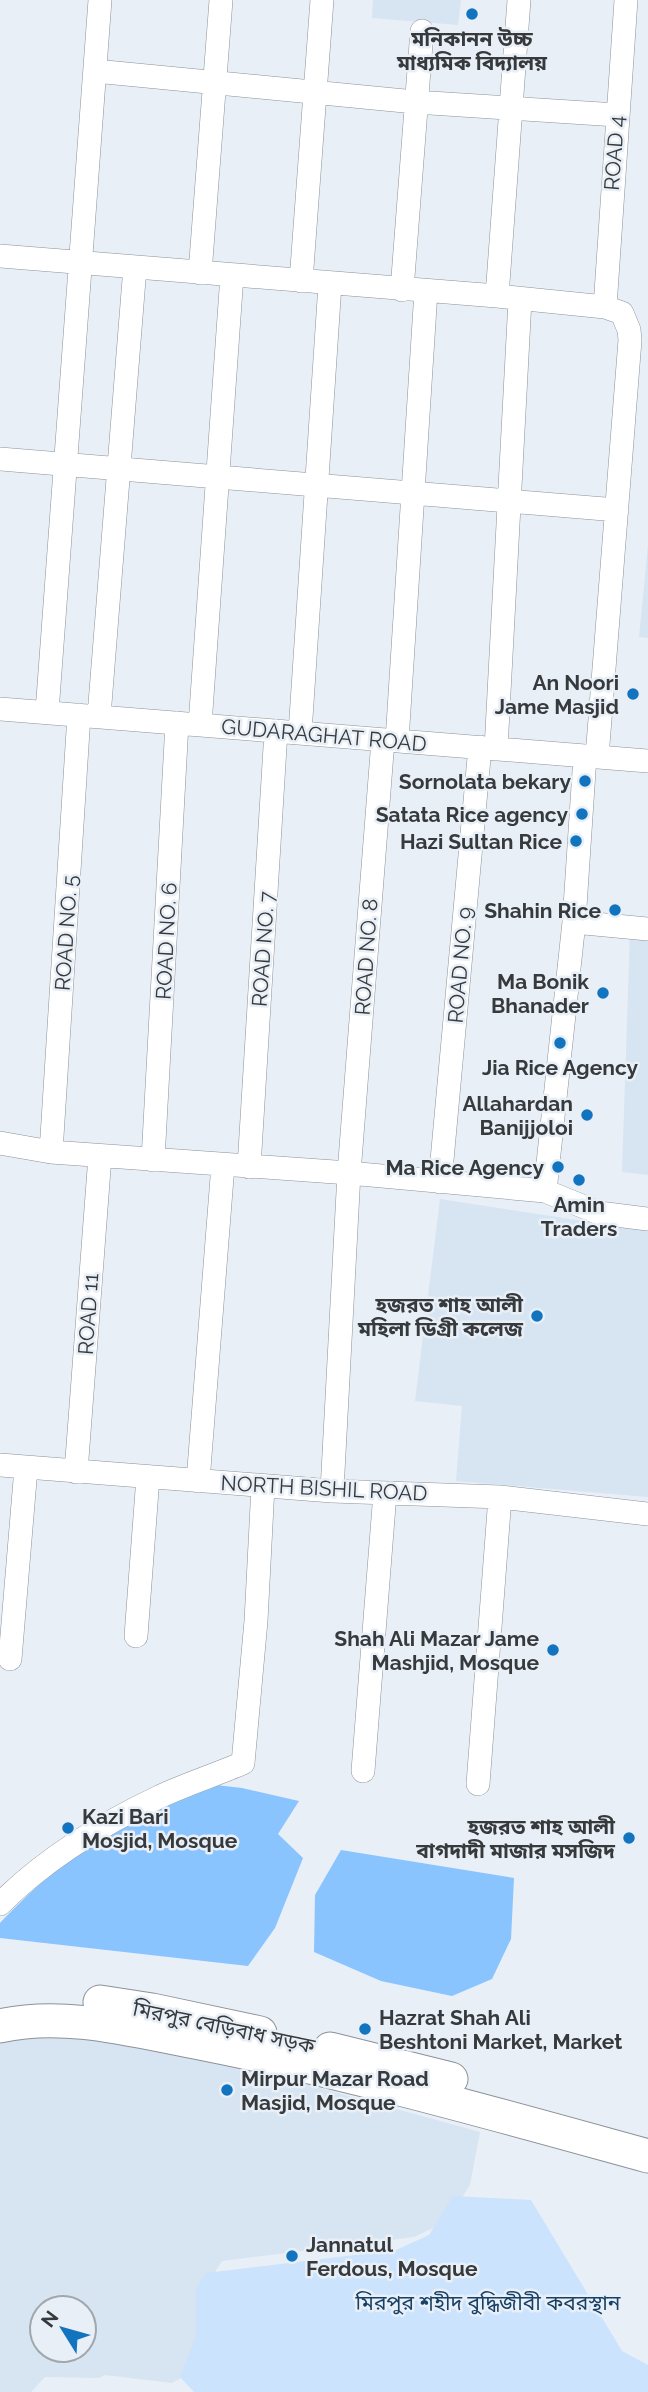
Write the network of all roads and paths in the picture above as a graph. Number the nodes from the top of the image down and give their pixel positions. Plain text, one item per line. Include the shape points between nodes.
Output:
1 (100, 0) edge
2 (221, 0) edge
3 (322, 0) edge
4 (519, 0) edge
5 (626, 0) edge
6 (422, 32) dead end
7 (95, 71) junction
8 (214, 84) junction
9 (316, 93) junction
10 (415, 102) junction
11 (511, 108) junction
12 (617, 115) junction
13 (0, 256) edge
14 (81, 263) junction
15 (135, 267) junction
16 (200, 273) junction
17 (232, 275) junction
18 (301, 281) junction
19 (330, 284) junction
20 (402, 290) junction
21 (426, 291) junction
22 (497, 296) junction
23 (520, 300) junction
24 (605, 307) junction
25 (0, 459) edge
26 (65, 465) junction
27 (119, 469) junction
28 (217, 477) junction
29 (316, 485) junction
30 (413, 493) junction
31 (509, 500) junction
32 (617, 510) junction
33 (0, 709) edge
34 (47, 712) junction
35 (89, 716) junction
36 (189, 724) junction
37 (276, 731) junction
38 (300, 733) junction
39 (390, 740) junction
40 (488, 748) junction
41 (591, 757) junction
42 (648, 761) edge
43 (574, 922) junction
44 (648, 929) edge
45 (0, 1143) edge
46 (51, 1152) junction
47 (100, 1156) junction
48 (153, 1160) junction
49 (223, 1165) junction
50 (249, 1167) junction
51 (349, 1173) junction
52 (440, 1182) junction
53 (545, 1191) junction
54 (648, 1219) edge
55 (0, 1465) edge
56 (26, 1468) junction
57 (76, 1472) junction
58 (148, 1477) junction
59 (198, 1481) junction
60 (263, 1486) junction
61 (332, 1491) junction
62 (385, 1493) junction
63 (500, 1497) junction
64 (648, 1514) edge
65 (136, 1636) dead end
66 (10, 1659) dead end
67 (363, 1771) dead end
68 (478, 1784) dead end
69 (0, 1904) edge
70 (15, 2012) edge
71 (648, 2133) edge
72 (648, 2156) edge

1 - 7 street
2 - 8 street
3 - 9 street
4 - 11 street
5 - 12 street, ROAD 4
6 - 10 street
7 - 8 street
7 - 14 street
8 - 9 street
8 - 16 street
9 - 10 street
9 - 18 street
10 - 11 street
10 - 20 street
11 - 12 street
11 - 22 street
12 - 24 street, ROAD 4
13 - 14 street
14 - 15 street
14 - 26 street
15 - 16 street
15 - 27 street, ROAD NO. 5
16 - 17 street
17 - 18 street
17 - 28 street, ROAD NO. 6
18 - 19 street
19 - 20 street
19 - 29 street
20 - 21 street
21 - 22 street
21 - 30 street, ROAD NO. 8
22 - 23 street
23 - 24 street
23 - 31 street, ROAD NO. 9
24 - 32 street via 622,313 630,340
25 - 26 street
26 - 27 street
26 - 34 street
27 - 28 street
27 - 35 street, ROAD NO. 5
28 - 29 street
28 - 36 street, ROAD NO. 6
29 - 30 street
29 - 38 street
30 - 31 street
30 - 39 street, ROAD NO. 8
31 - 32 street
31 - 40 street, ROAD NO. 9
32 - 41 street
33 - 34 street, GUDARAGHAT ROAD
34 - 35 street, GUDARAGHAT ROAD
35 - 36 street, GUDARAGHAT ROAD
35 - 46 street, ROAD NO. 5
36 - 37 street, GUDARAGHAT ROAD
36 - 48 street, ROAD NO. 6
37 - 38 street, GUDARAGHAT ROAD
37 - 50 street, ROAD NO. 7
38 - 39 street, GUDARAGHAT ROAD
39 - 40 street, GUDARAGHAT ROAD
39 - 51 street, ROAD NO. 8
40 - 41 street, GUDARAGHAT ROAD
40 - 52 street, ROAD NO. 9
41 - 42 street, GUDARAGHAT ROAD
41 - 43 street
43 - 44 street
43 - 53 street
45 - 46 street
46 - 47 street
47 - 48 street
47 - 57 street, ROAD 11
48 - 49 street
49 - 50 street
49 - 59 street
50 - 51 street
51 - 52 street
51 - 61 street, ROAD NO. 8
52 - 53 street
53 - 54 street via 599,1213
55 - 56 street, NORTH BISHIL ROAD
56 - 57 street, NORTH BISHIL ROAD
56 - 66 street
57 - 58 street, NORTH BISHIL ROAD
58 - 59 street, NORTH BISHIL ROAD
58 - 65 street
59 - 60 street, NORTH BISHIL ROAD
60 - 61 street, NORTH BISHIL ROAD
60 - 69 street via 243,1763 159,1797 88,1836 23,1881
61 - 62 street, NORTH BISHIL ROAD
62 - 63 street, NORTH BISHIL ROAD
62 - 67 street
63 - 64 street, NORTH BISHIL ROAD
63 - 68 street
70 - 71 highway, মিরপুর বেড়িবাধ সড়ক via 85,2000 152,2010 392,2063
70 - 72 highway, মিরপুর বেড়িবাধ সড়ক via 286,2061

